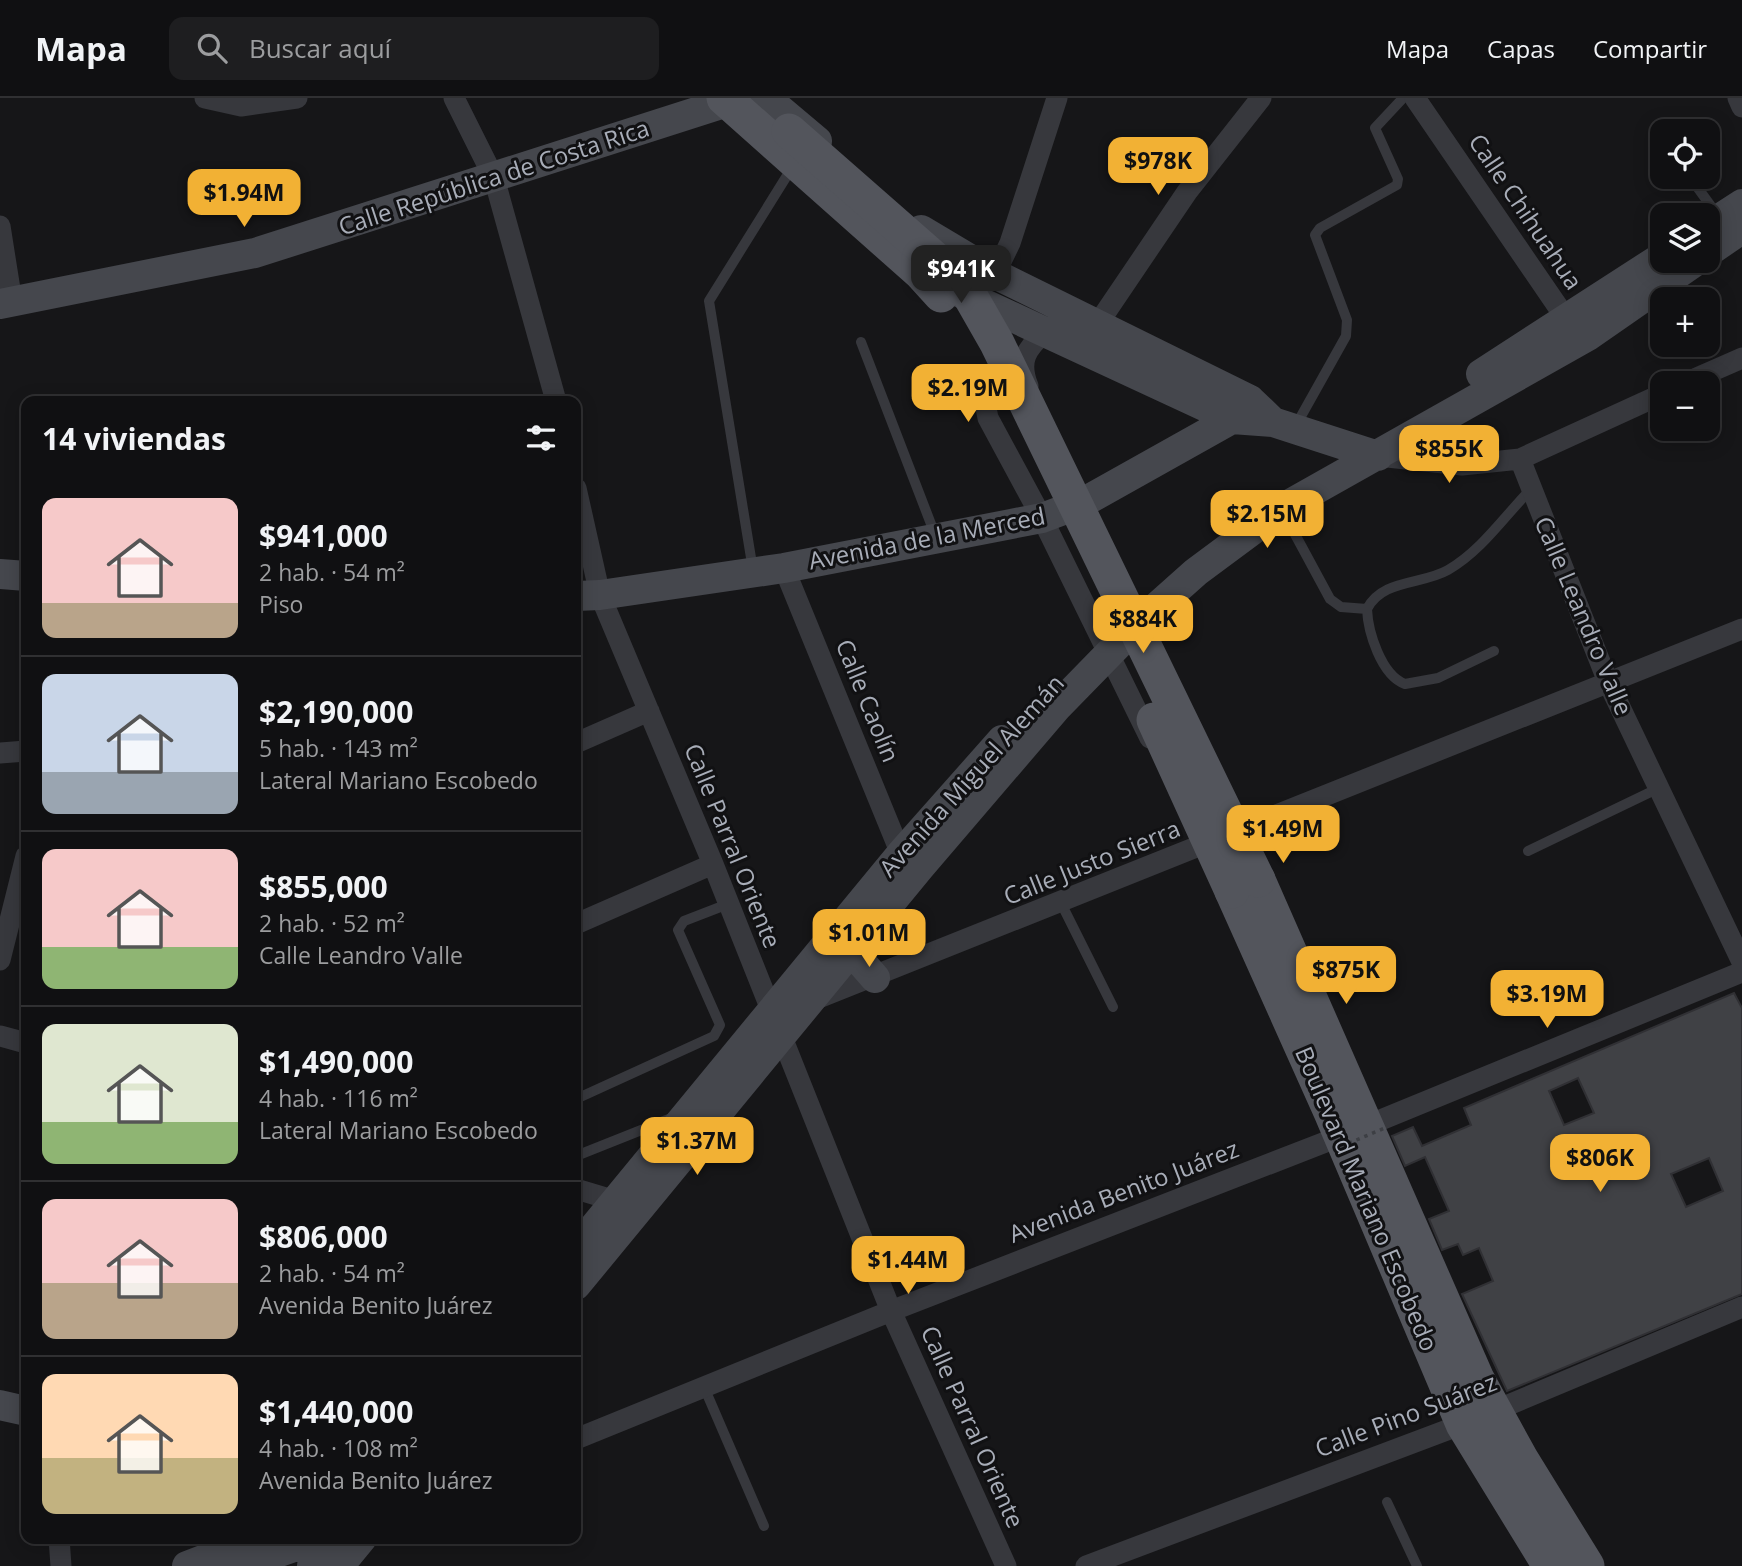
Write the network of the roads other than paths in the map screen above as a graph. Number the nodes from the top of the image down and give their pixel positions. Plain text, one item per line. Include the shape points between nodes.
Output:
1 (205, 98) edge
2 (297, 98) edge
3 (454, 98) edge
4 (766, 98) edge
5 (1057, 98) edge
6 (1261, 98) edge
7 (1403, 98) edge
8 (1415, 98) edge
9 (1738, 98) edge
10 (738, 99) edge
11 (1742, 107) edge
12 (792, 147) junction
13 (494, 178) junction
14 (1700, 189) edge
15 (1727, 222) edge
16 (0, 226) edge
17 (1650, 265) edge
18 (1658, 273) edge
19 (1679, 273) edge
20 (995, 274) junction
21 (931, 284) junction
22 (6, 303) edge
23 (1014, 318) junction
24 (1567, 320) junction
25 (1097, 325) junction
26 (1045, 332) junction
27 (861, 342) dead end
28 (1742, 358) edge
29 (1712, 371) edge
30 (555, 396) edge
31 (1650, 399) edge
32 (1241, 410) junction
33 (1283, 426) junction
34 (1367, 453) junction
35 (1520, 459) junction
36 (1530, 490) junction
37 (1082, 503) junction
38 (1281, 509) junction
39 (1042, 518) junction
40 (581, 533) edge
41 (937, 540) junction
42 (784, 568) junction
43 (753, 571) junction
44 (0, 574) edge
45 (21, 576) edge
46 (588, 596) edge
47 (1367, 609) junction
48 (1137, 613) junction
49 (1742, 629) edge
50 (1104, 646) junction
51 (1494, 651) dead end
52 (1608, 682) junction
53 (649, 711) junction
54 (581, 741) edge
55 (21, 751) edge
56 (0, 753) edge
57 (1659, 788) junction
58 (1242, 831) junction
59 (1202, 847) junction
60 (1528, 851) dead end
61 (901, 853) junction
62 (713, 864) junction
63 (21, 876) edge
64 (1241, 877) junction
65 (1061, 903) junction
66 (728, 904) junction
67 (581, 922) edge
68 (858, 942) junction
69 (0, 960) edge
70 (1742, 962) edge
71 (1742, 972) edge
72 (875, 978) junction
73 (1112, 1007) dead end
74 (786, 1017) junction
75 (0, 1036) edge
76 (21, 1042) edge
77 (581, 1097) edge
78 (690, 1111) junction
79 (1356, 1128) junction
80 (581, 1154) edge
81 (581, 1191) edge
82 (627, 1205) junction
83 (581, 1245) edge
84 (581, 1277) edge
85 (1742, 1307) edge
86 (891, 1311) junction
87 (704, 1387) junction
88 (0, 1405) edge
89 (21, 1410) edge
90 (1478, 1417) junction
91 (0, 1424) edge
92 (21, 1429) edge
93 (581, 1437) edge
94 (1387, 1502) dead end
95 (764, 1526) dead end
96 (59, 1544) edge
97 (244, 1544) edge
98 (302, 1544) edge
99 (348, 1545) edge
100 (61, 1566) edge
101 (187, 1566) edge
102 (240, 1566) edge
103 (312, 1566) edge
104 (1006, 1566) edge
105 (1086, 1566) edge
106 (1417, 1566) edge
107 (1550, 1566) edge
108 (1587, 1566) edge

1 - 2 street via 241,106
3 - 13 street
4 - 20 main road via 895,211 955,253
5 - 20 street via 1010,243
6 - 25 street via 1187,192
7 - 33 lane via 1375,128 1397,185 1314,235 1347,320 1346,336
8 - 24 street, Calle Chihuahua
9 - 11 street
10 - 12 main road, Boulevard Mariano Escobedo
10 - 13 main road, Calle República de Costa Rica
12 - 21 main road, Boulevard Mariano Escobedo
12 - 43 lane via 709,301
12 - 64 main road, Boulevard Mariano Escobedo, bridge via 932,255 969,294 997,343
13 - 22 main road, Calle República de Costa Rica via 255,253
13 - 30 street
14 - 15 lane
16 - 22 street
17 - 24 main road, Avenida Miguel Alemán
18 - 34 lane via 1572,332
19 - 34 main road, Avenida Miguel Alemán via 1588,336
20 - 21 street via 970,285
20 - 25 main road
21 - 23 main road
21 - 64 main road, Boulevard Mariano Escobedo, bridge via 960,320 984,362 1056,520
23 - 26 main road
23 - 39 street via 985,410
24 - 34 main road, Avenida Miguel Alemán
25 - 32 main road
26 - 32 main road
26 - 37 street via 1027,350 1025,377
27 - 41 lane
28 - 29 street
31 - 35 street
32 - 33 main road
32 - 37 main road, Avenida de la Merced
33 - 34 main road
34 - 35 street via 1462,465
34 - 38 main road, Avenida Miguel Alemán
34 - 48 main road, Avenida Miguel Alemán via 1219,534
35 - 36 street, Calle Leandro Valle
36 - 47 lane via 1464,559 1430,579 1378,594
36 - 52 street, Calle Leandro Valle
37 - 39 main road, Avenida de la Merced
37 - 48 street
38 - 47 lane via 1330,599 1341,607
38 - 48 main road, Avenida Miguel Alemán
39 - 41 main road, Avenida de la Merced
39 - 50 street
40 - 46 street, Calle Parral Oriente
41 - 42 main road, Avenida de la Merced
42 - 43 main road, Avenida de la Merced
42 - 61 street, Calle Caolín
43 - 46 main road, Avenida de la Merced
44 - 45 main road
46 - 53 street, Calle Parral Oriente
47 - 51 lane via 1369,629 1390,674 1405,684 1438,678
48 - 50 main road, Avenida Miguel Alemán
48 - 58 street
49 - 52 street, Calle Justo Sierra
50 - 59 street
50 - 61 main road, Avenida Miguel Alemán via 1041,696
50 - 68 main road, Avenida Miguel Alemán
50 - 74 lane via 981,778
52 - 57 street, Calle Leandro Valle
52 - 58 street, Calle Justo Sierra
53 - 54 street
53 - 62 street, Calle Parral Oriente
55 - 56 street
57 - 60 lane
57 - 70 street, Calle Leandro Valle
58 - 59 street, Calle Justo Sierra
58 - 64 street
59 - 64 street
59 - 65 street, Calle Justo Sierra
61 - 74 main road, Avenida Miguel Alemán
62 - 66 street, Calle Parral Oriente
62 - 67 street
63 - 69 street
64 - 79 main road, Boulevard Mariano Escobedo
65 - 72 street, Calle Justo Sierra
65 - 73 lane
66 - 74 street, Calle Parral Oriente
66 - 77 lane via 684,921 678,930 720,1025 715,1036
68 - 72 main road via 861,962
68 - 74 main road, Avenida Miguel Alemán
71 - 79 street, Avenida Benito Juárez
72 - 74 street, Calle Justo Sierra
74 - 78 main road, Avenida Miguel Alemán
74 - 82 main road, Avenida Miguel Alemán
74 - 86 street, Calle Parral Oriente
75 - 76 street
78 - 80 lane
78 - 82 main road, Avenida Miguel Alemán
79 - 86 street, Avenida Benito Juárez
79 - 90 main road, Boulevard Mariano Escobedo
81 - 82 street
82 - 83 main road, Avenida Miguel Alemán
82 - 84 main road, Avenida Miguel Alemán
85 - 90 street, Calle Pino Suárez
86 - 87 street, Avenida Benito Juárez
86 - 104 street, Calle Parral Oriente
87 - 93 street, Avenida Benito Juárez
87 - 95 lane
88 - 89 main road
90 - 105 street, Calle Pino Suárez
90 - 107 main road, Boulevard Mariano Escobedo
90 - 108 main road, Boulevard Mariano Escobedo
91 - 92 main road
94 - 106 lane
96 - 100 street
97 - 101 main road
98 - 102 main road
99 - 103 main road

